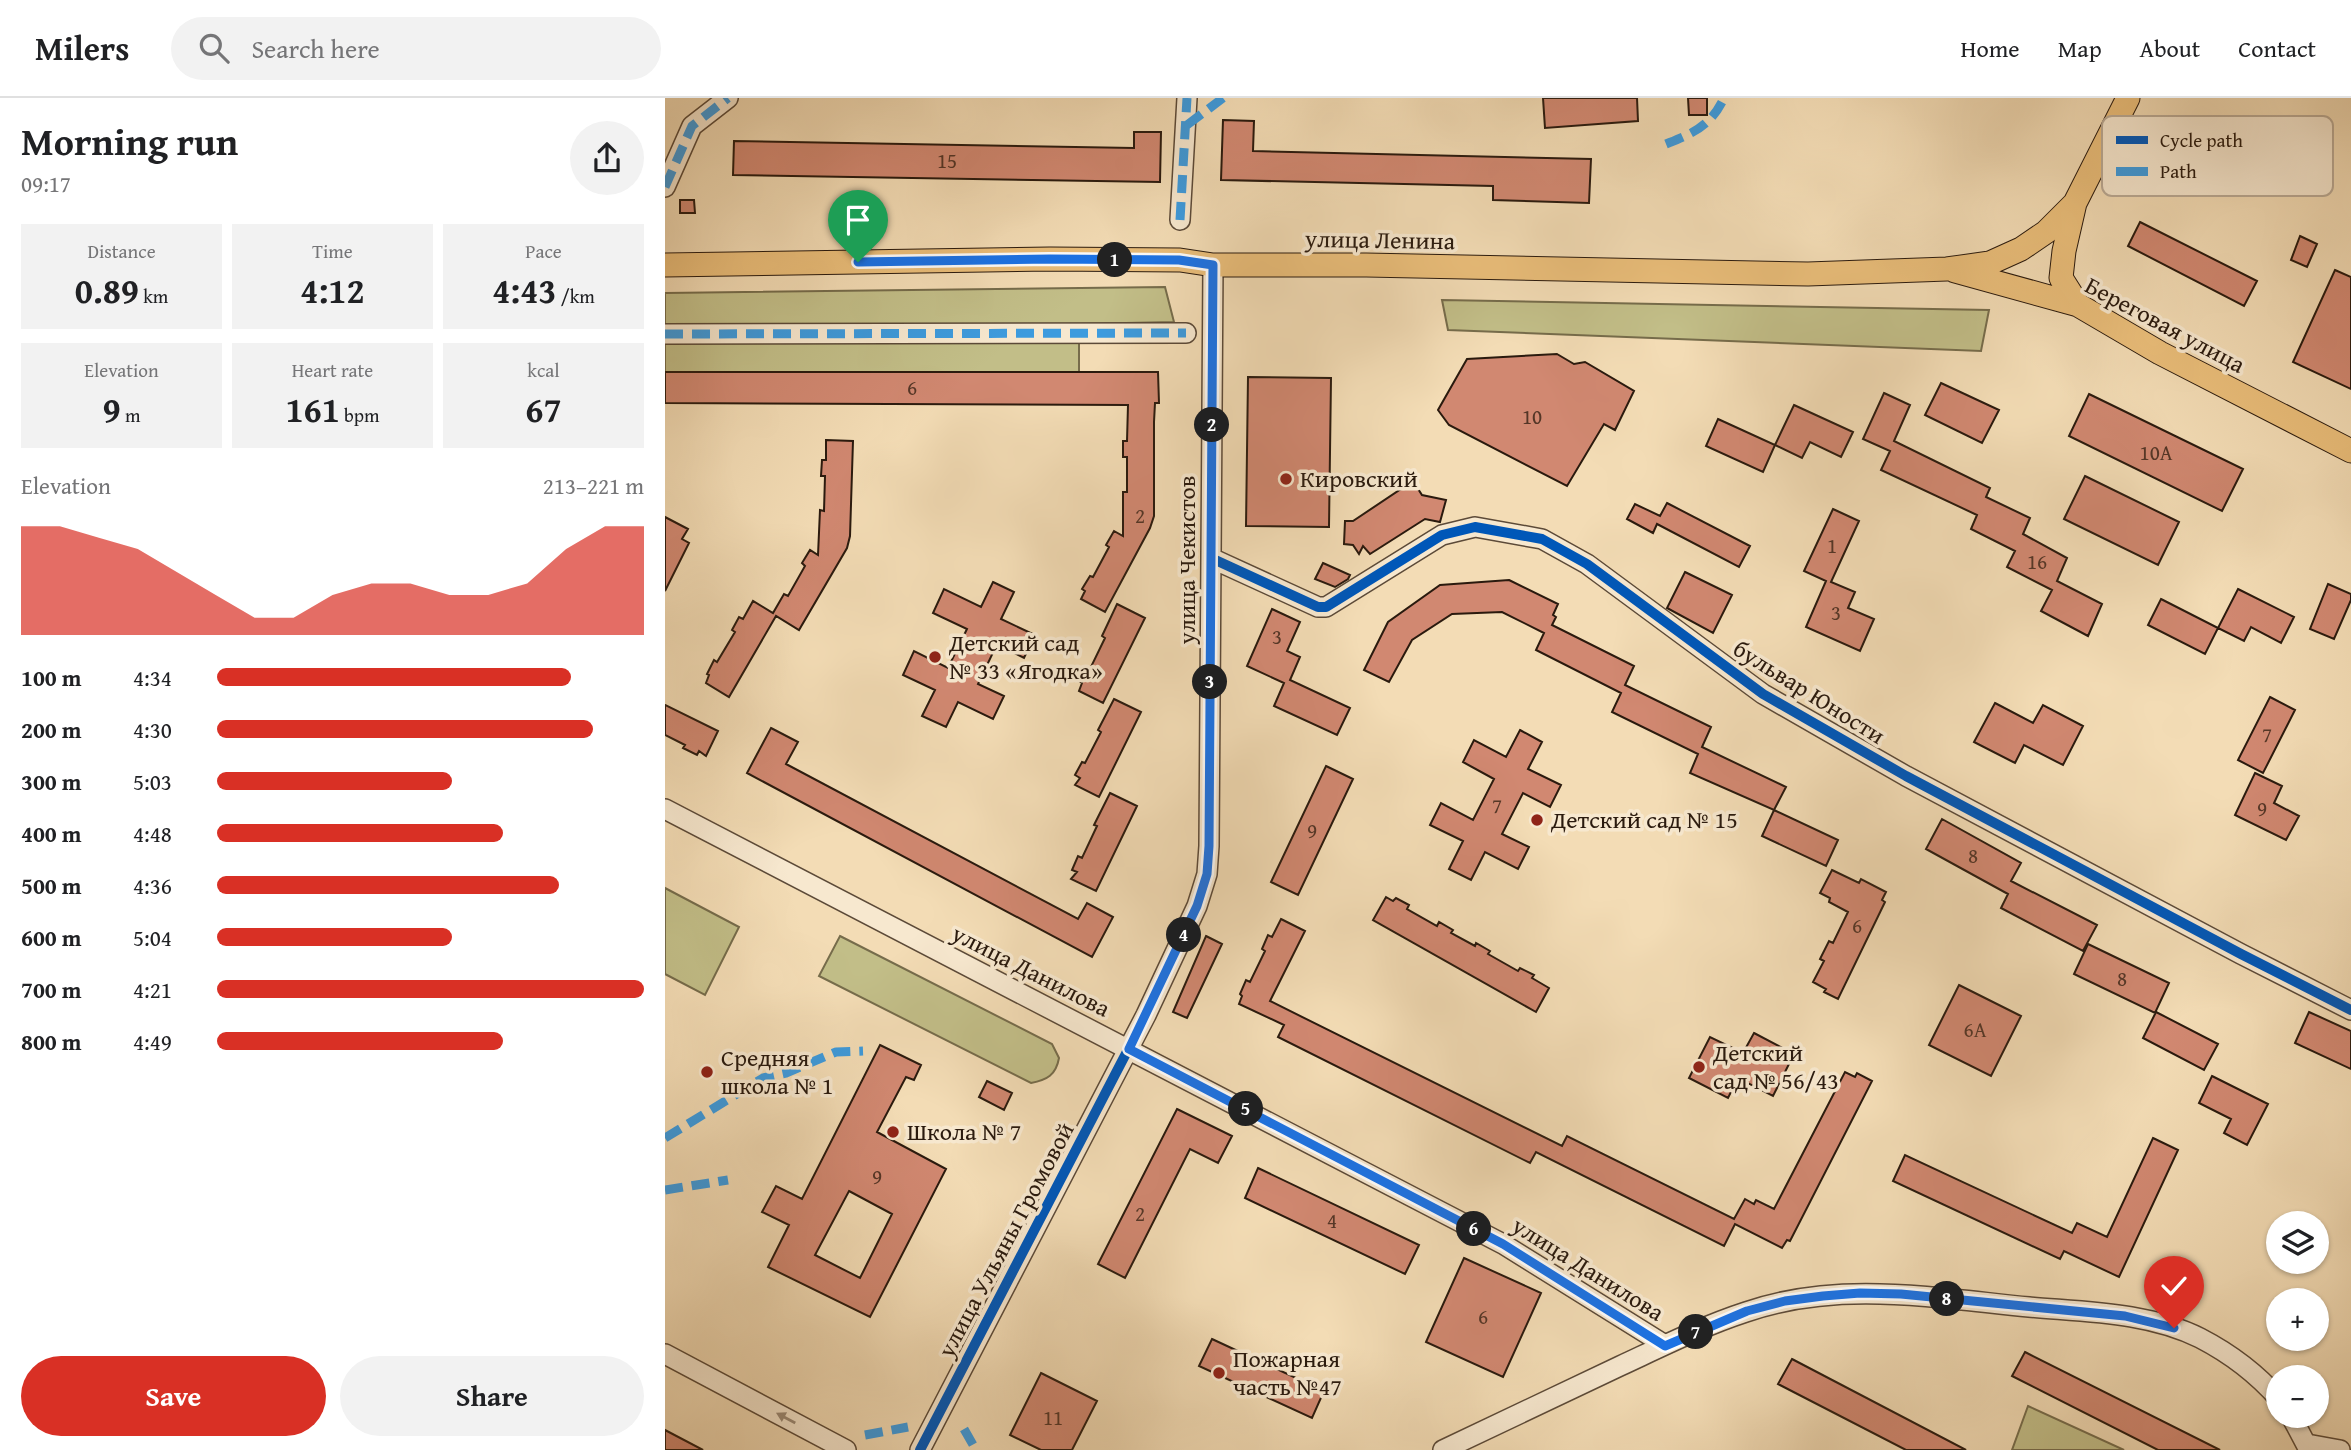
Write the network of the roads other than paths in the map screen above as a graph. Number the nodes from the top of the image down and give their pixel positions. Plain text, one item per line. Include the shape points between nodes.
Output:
1 (728, 98) edge
2 (1187, 98) edge
3 (2128, 98) edge
4 (2119, 116) edge
5 (2102, 150) edge
6 (665, 187) edge
7 (2075, 204) junction
8 (1180, 220) dead end
9 (665, 265) edge
10 (1213, 265) junction
11 (1947, 269) junction
12 (2078, 305) junction
13 (1186, 333) dead end
14 (665, 334) edge
15 (2351, 451) edge
16 (1211, 558) junction
17 (665, 809) edge
18 (2351, 1010) edge
19 (1129, 1049) junction
20 (1665, 1346) junction
21 (665, 1354) edge
22 (2266, 1387) edge
23 (2298, 1428) edge
24 (2308, 1447) edge
25 (846, 1450) edge
26 (920, 1450) edge
27 (1443, 1450) edge
28 (2340, 1450) edge

1 - 6 street via 692,125
2 - 8 street
3 - 4 main road, улица Ленина
5 - 7 main road, улица Ленина
7 - 11 main road, улица Ленина via 2021,249 1990,263
7 - 12 main road, улица Ленина via 2061,278
9 - 10 main road, улица Ленина via 1050,259 1179,260
10 - 11 main road, улица Ленина via 1808,274
10 - 16 street, улица Чекистов
11 - 12 main road, Береговая улица
12 - 15 main road, Береговая улица via 2160,353
13 - 14 street
16 - 18 street, бульвар Юности via 1318,607 1327,607 1442,536 1475,527 1542,539 1587,564 1774,700 1919,783
16 - 19 street, улица Чекистов via 1207,874 1197,906
17 - 19 street, улица Данилова
19 - 20 street, улица Данилова via 1503,1244
19 - 26 street, улица Ульяны Громовой
20 - 22 street via 1747,1311 1785,1301 1901,1294 2125,1316 2174,1328 2199,1338
20 - 27 street
25 -> 21 street
23 - 24 street
24 - 28 street

